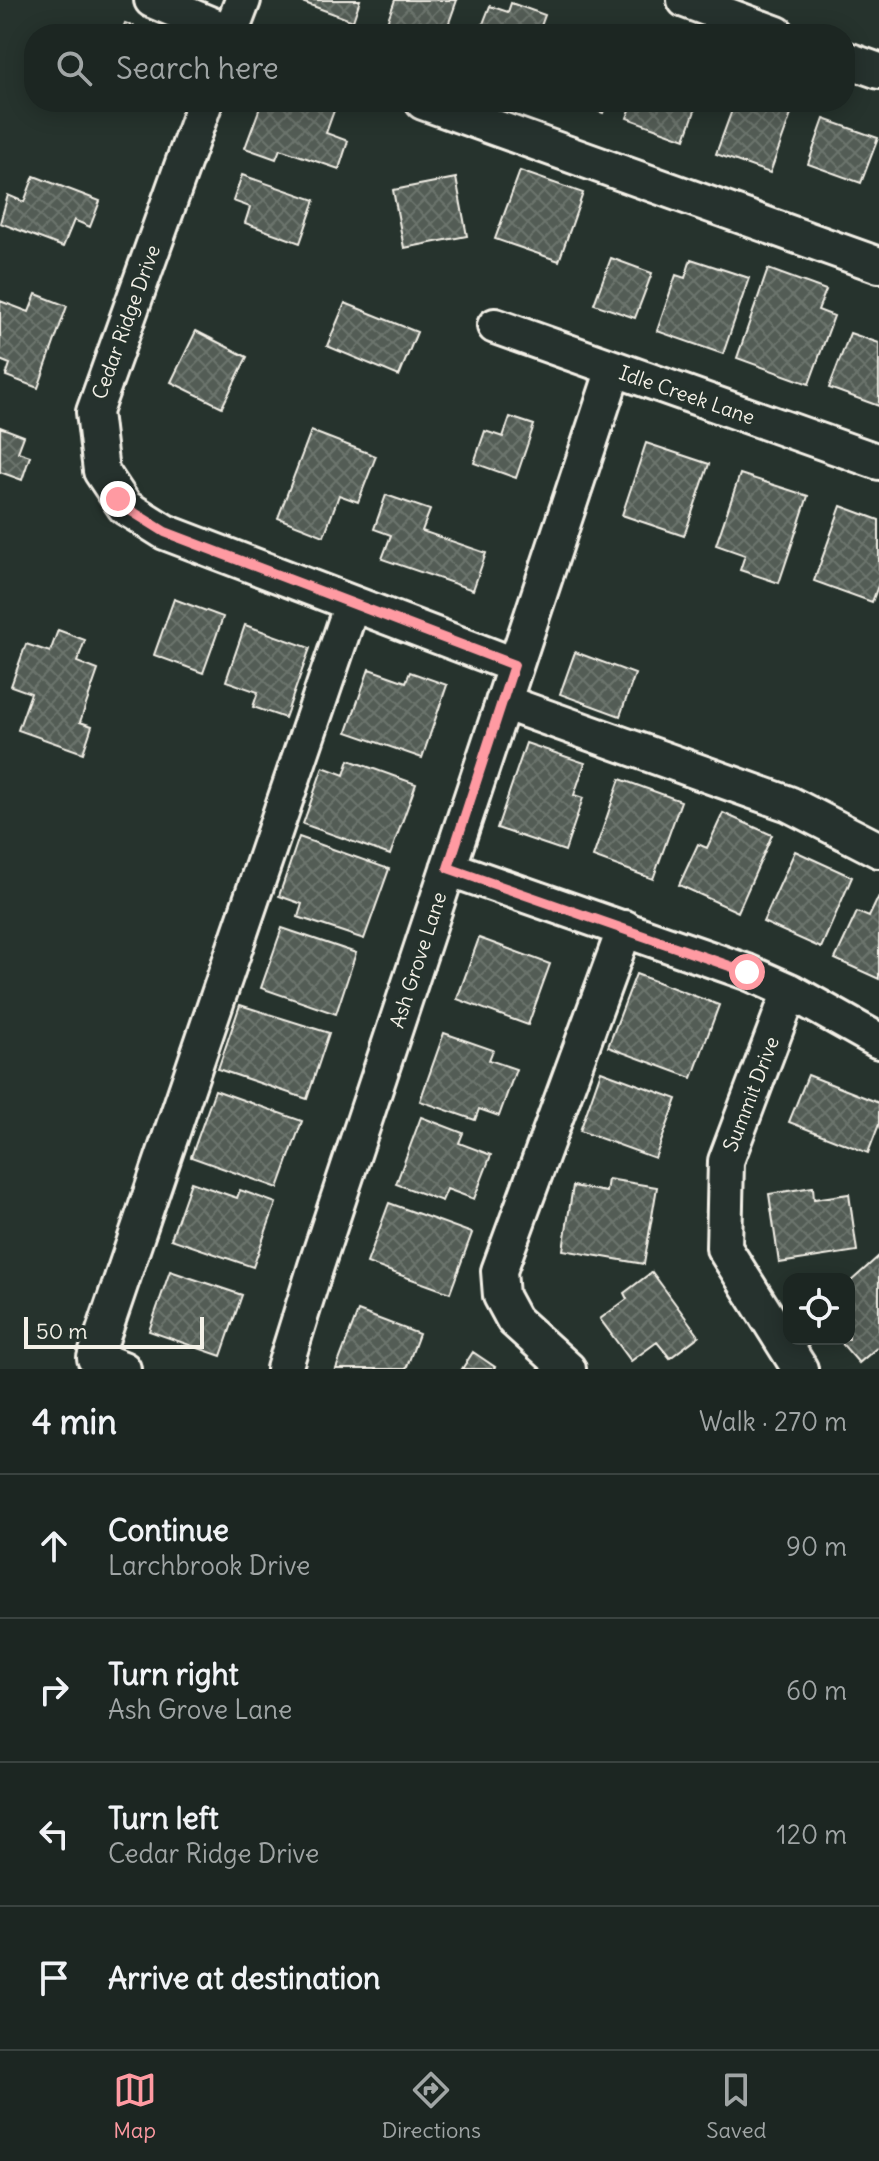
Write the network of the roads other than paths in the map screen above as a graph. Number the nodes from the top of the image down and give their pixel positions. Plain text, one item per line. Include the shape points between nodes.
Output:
1 (152, 0) edge
2 (243, 0) edge
3 (685, 0) edge
4 (208, 24) edge
5 (235, 24) edge
6 (750, 24) edge
7 (855, 63) edge
8 (879, 71) edge
9 (201, 112) edge
10 (451, 112) edge
11 (879, 265) edge
12 (495, 326) dead end
13 (614, 369) junction
14 (879, 462) edge
15 (352, 604) junction
16 (514, 665) junction
17 (503, 702) junction
18 (879, 850) edge
19 (448, 868) junction
20 (625, 928) junction
21 (790, 991) junction
22 (879, 1041) edge
23 (109, 1364) edge
24 (284, 1369) edge
25 (568, 1369) edge
26 (800, 1369) edge

1 - 4 street
2 - 5 street
3 - 6 street
7 - 8 street
9 - 15 street, Cedar Ridge Drive via 94,412 101,471 125,507 165,532
10 - 11 street
12 - 13 street, Idle Creek Lane
13 - 14 street, Idle Creek Lane
13 - 16 street, Ash Grove Lane
15 - 16 street, Cedar Ridge Drive
15 - 23 street
16 - 17 street, Ash Grove Lane
17 - 18 street via 789,804
17 - 19 street, Ash Grove Lane
19 - 20 street
19 - 24 street, Ash Grove Lane
20 - 21 street
20 - 25 street via 499,1271 501,1296 514,1320
21 - 22 street
21 - 26 street, Summit Drive via 726,1161 724,1248

